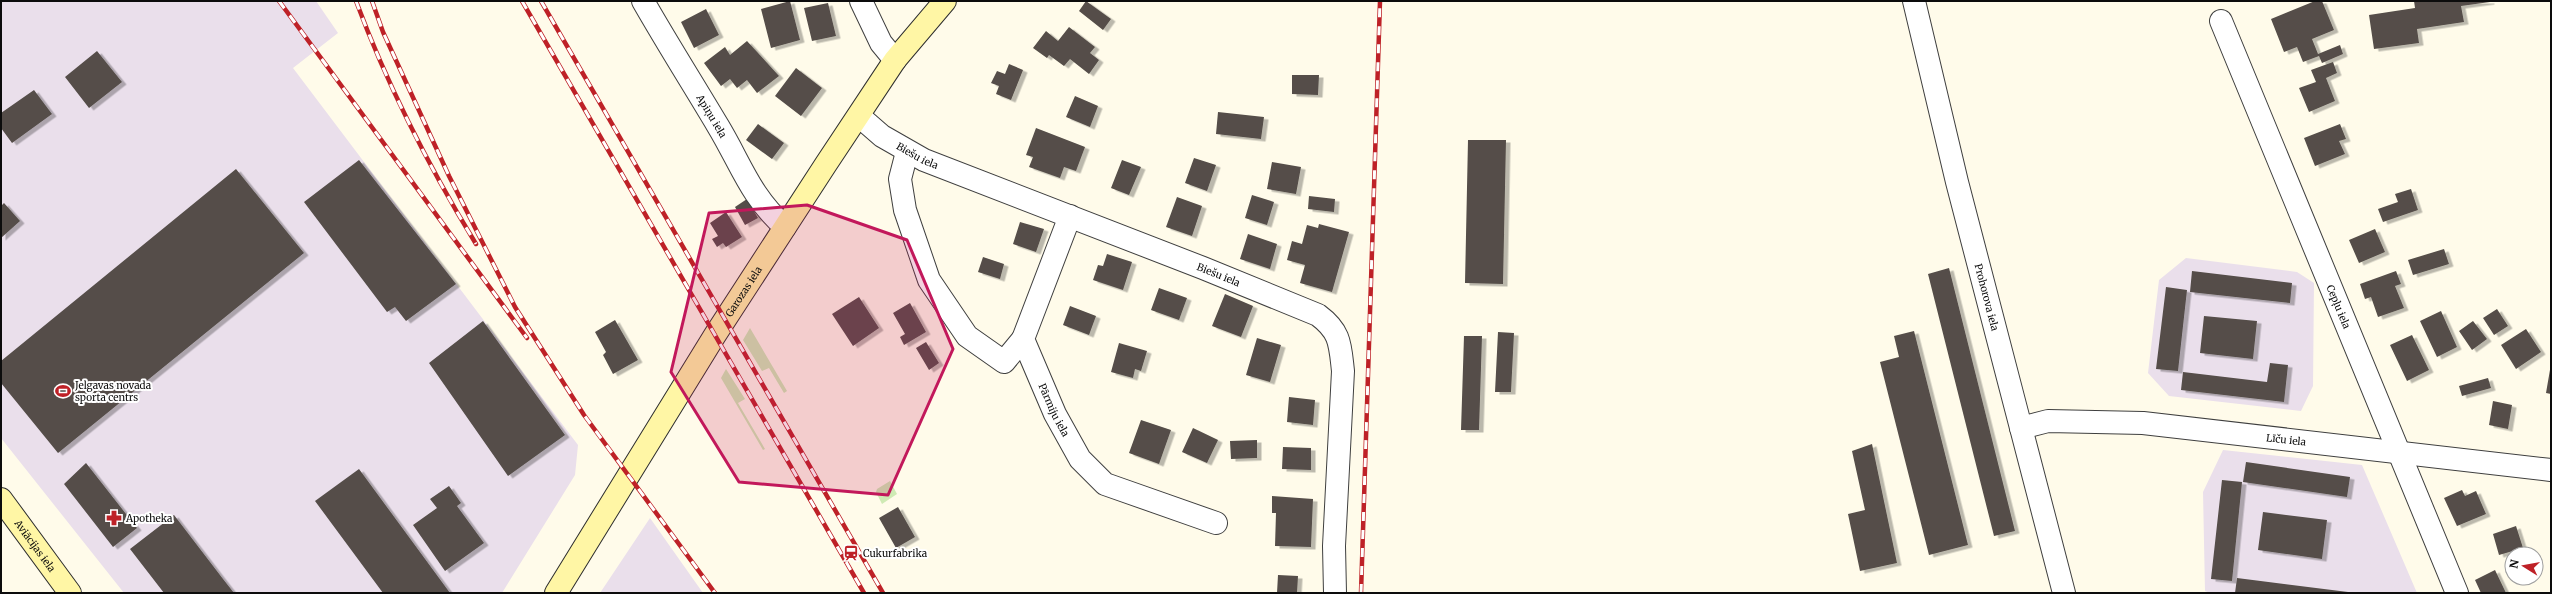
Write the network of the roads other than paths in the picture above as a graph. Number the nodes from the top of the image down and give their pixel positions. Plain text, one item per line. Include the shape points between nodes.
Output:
1 (643, 1) edge
2 (861, 1) edge
3 (945, 1) edge
4 (1914, 1) edge
5 (2221, 21) dead end
6 (895, 60) junction
7 (859, 116) junction
8 (907, 152) junction
9 (1070, 216) junction
10 (785, 227) junction
11 (1023, 339) junction
12 (2021, 428) junction
13 (2399, 452) junction
14 (2551, 470) edge
15 (1, 499) edge
16 (1216, 524) dead end
17 (70, 593) edge
18 (556, 593) edge
19 (1335, 593) edge
20 (2064, 593) edge
21 (2457, 593) edge

1 - 10 street, Apiņu iela via 719,128 756,197
2 - 6 street via 881,43
3 - 6 main road, Garozas iela
4 - 12 street, Prohorova iela via 1957,182
5 - 13 street, Cepļu iela
6 - 7 main road, Garozas iela
7 - 8 street, Biešu iela via 882,136
7 - 10 main road, Garozas iela
8 - 9 street, Biešu iela
8 - 11 street via 900,178 904,210 929,280 967,336 1004,362
9 - 11 street
9 - 19 street, Biešu iela via 1318,315 1332,326 1340,343 1343,372 1334,546
10 - 18 main road, Garozas iela via 656,428
11 - 16 street, Pārmiju iela via 1055,414 1080,459 1105,484
12 - 13 street, Līču iela via 2048,421 2143,423
12 - 20 street, Prohorova iela
13 - 14 street, Līču iela
13 - 21 street, Cepļu iela
15 - 17 main road, Aviācijas iela

